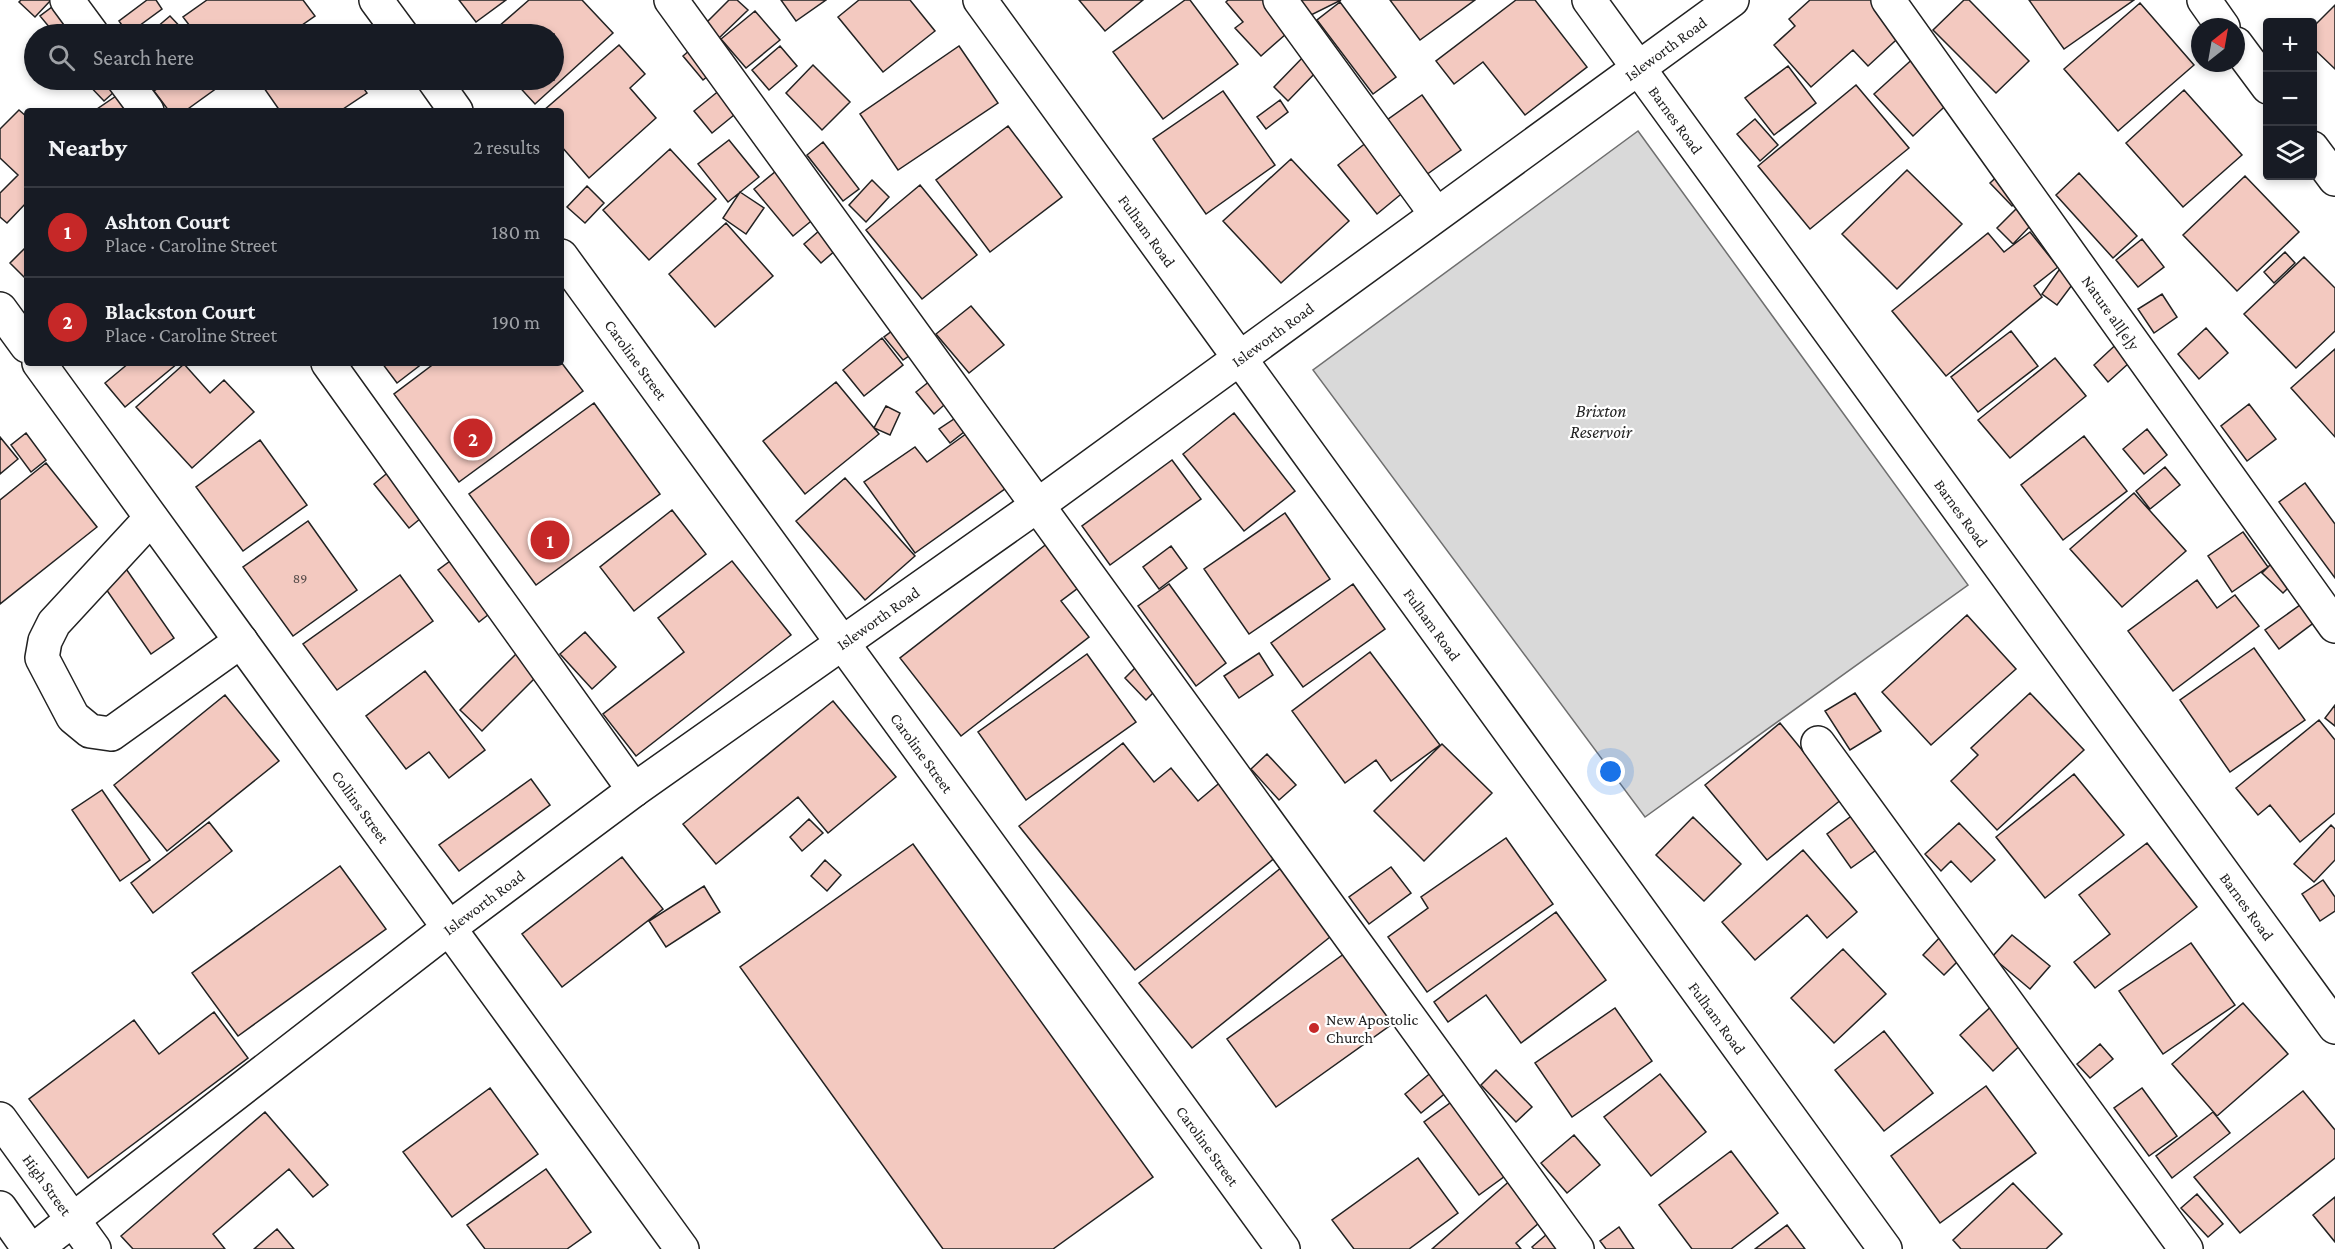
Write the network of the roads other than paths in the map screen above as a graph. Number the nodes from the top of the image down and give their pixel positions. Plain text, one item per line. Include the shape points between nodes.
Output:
1 (67, 0) edge
2 (376, 0) edge
3 (671, 0) edge
4 (980, 0) edge
5 (1280, 0) edge
6 (1589, 0) edge
7 (1732, 0) edge
8 (1888, 0) edge
9 (2204, 0) edge
10 (2217, 18) edge
11 (85, 24) edge
12 (394, 24) edge
13 (2245, 56) edge
14 (1638, 67) junction
15 (2263, 80) edge
16 (131, 90) edge
17 (441, 90) edge
18 (145, 108) edge
19 (454, 108) edge
20 (2317, 154) edge
21 (2335, 179) edge
22 (1436, 214) junction
23 (564, 260) edge
24 (0, 309) edge
25 (24, 342) edge
26 (1238, 359) junction
27 (41, 366) edge
28 (330, 366) edge
29 (1038, 505) junction
30 (151, 518) junction
31 (2335, 626) edge
32 (241, 642) junction
33 (841, 644) junction
34 (1818, 743) dead end
35 (634, 790) junction
36 (449, 928) junction
37 (2335, 1027) edge
38 (0, 1119) edge
39 (0, 1208) edge
40 (73, 1220) junction
41 (29, 1249) edge
42 (35, 1249) edge
43 (94, 1249) edge
44 (682, 1249) edge
45 (1283, 1249) edge
46 (1577, 1249) edge
47 (1885, 1249) edge
48 (2186, 1249) edge

1 - 11 street
2 - 12 street
3 - 29 street
4 - 26 street, Fulham Road
5 - 22 street
6 - 14 street, Barnes Road
7 - 14 street, Isleworth Road
8 - 31 street, Nature all[e]y
9 - 10 street
13 - 15 street
14 - 22 street, Isleworth Road
14 - 37 street, Barnes Road
16 - 18 street
17 - 19 street
20 - 21 street
22 - 26 street, Isleworth Road
23 - 33 street, Caroline Street
24 - 25 street
26 - 29 street, Isleworth Road
26 - 47 street, Fulham Road
27 - 30 street, Collins Street
28 - 35 street
29 - 33 street, Isleworth Road
29 - 46 street
30 - 32 street, Collins Street
30 - 32 street via 54,623 45,641 42,658 73,717 90,731 111,734
32 - 36 street, Collins Street
33 - 35 street, Isleworth Road
33 - 45 street, Caroline Street
34 - 48 street
35 - 36 street, Isleworth Road
36 - 40 street, Isleworth Road
36 - 44 street, Collins Street
38 - 40 street, High Street
39 - 41 street
40 - 42 street, Isleworth Road
40 - 43 street, High Street

